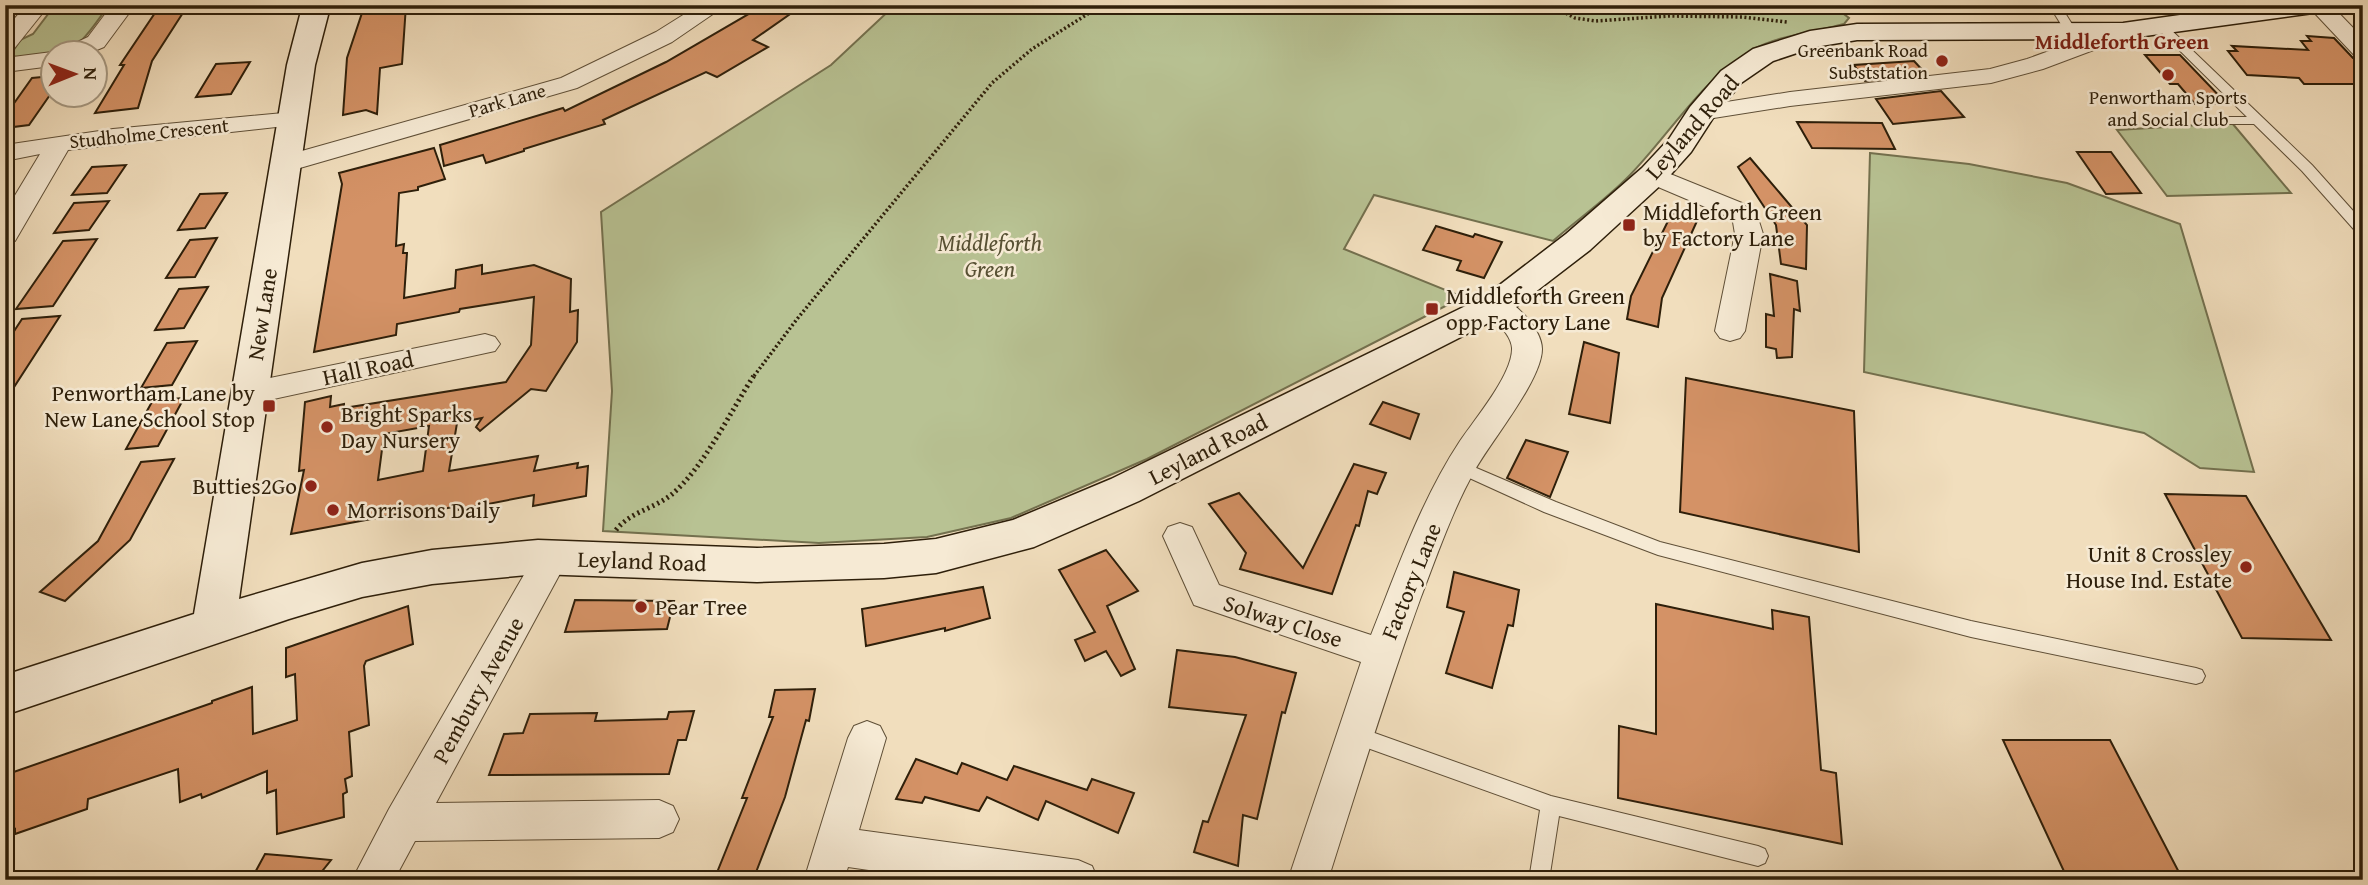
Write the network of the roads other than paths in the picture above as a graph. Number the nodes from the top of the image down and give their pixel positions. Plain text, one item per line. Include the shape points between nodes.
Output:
1 (38, 5) edge
2 (124, 5) edge
3 (320, 5) edge
4 (715, 5) edge
5 (1846, 5) edge
6 (2054, 5) edge
7 (2307, 6) edge
8 (2206, 12) edge
9 (2162, 27) junction
10 (1885, 30) junction
11 (2123, 31) junction
12 (2071, 32) junction
13 (99, 38) edge
14 (5, 44) edge
15 (2363, 51) edge
16 (38, 61) edge
17 (5, 65) edge
18 (1701, 113) junction
19 (294, 119) junction
20 (2258, 120) junction
21 (2207, 121) dead end
22 (60, 143) junction
23 (5, 153) edge
24 (286, 164) junction
25 (1653, 175) junction
26 (2363, 231) edge
27 (5, 235) edge
28 (1496, 305) junction
29 (1730, 331) dead end
30 (485, 344) dead end
31 (250, 393) junction
32 (1460, 467) junction
33 (1180, 536) dead end
34 (552, 557) junction
35 (214, 626) junction
36 (1382, 653) junction
37 (2196, 676) dead end
38 (5, 695) edge
39 (1355, 735) junction
40 (867, 738) dead end
41 (1551, 805) junction
42 (659, 819) dead end
43 (403, 822) junction
44 (1758, 856) dead end
45 (830, 863) edge
46 (372, 880) edge
47 (1078, 880) edge
48 (1308, 880) edge
49 (1539, 880) edge

1 - 14 street
2 - 13 street
3 - 19 main road, New Lane via 301,65
4 - 24 street, Park Lane via 664,37 569,83
5 - 10 main road
6 - 12 lane
7 - 8 main road, Leyland Road
7 - 15 street
8 - 9 main road, Leyland Road
9 - 11 main road, Leyland Road
9 - 20 lane
10 - 12 main road, Leyland Road
10 - 18 main road, Leyland Road via 1832,34 1763,55 1731,77
11 - 12 main road, Leyland Road
11 - 18 street via 1990,76
16 - 17 street
18 - 25 main road, Leyland Road
19 - 22 street, Studholme Crescent
19 - 24 main road, New Lane
20 - 21 lane
20 - 26 lane
22 - 23 street, Studholme Crescent
22 - 27 street
24 - 31 main road, New Lane
25 - 28 main road, Leyland Road via 1578,242
25 - 29 street via 1745,218 1749,234
28 - 32 street, Factory Lane via 1524,336 1527,350 1520,374
28 - 34 main road, Leyland Road via 1125,491 1020,535 936,556 884,561 757,565
30 - 31 street, Hall Road
31 - 35 main road, New Lane
32 - 36 street, Factory Lane
32 - 37 lane via 1658,548 1971,629
33 - 36 street, Solway Close via 1206,595
34 - 35 main road, Leyland Road via 432,566 362,580
34 - 43 street, Pembury Avenue
35 - 38 main road, Leyland Road
36 - 39 street, Factory Lane
39 - 41 lane
39 - 48 street, Factory Lane
40 - 45 street
41 - 44 lane
41 - 49 lane
42 - 43 street
43 - 46 street, Pembury Avenue
45 - 47 street

